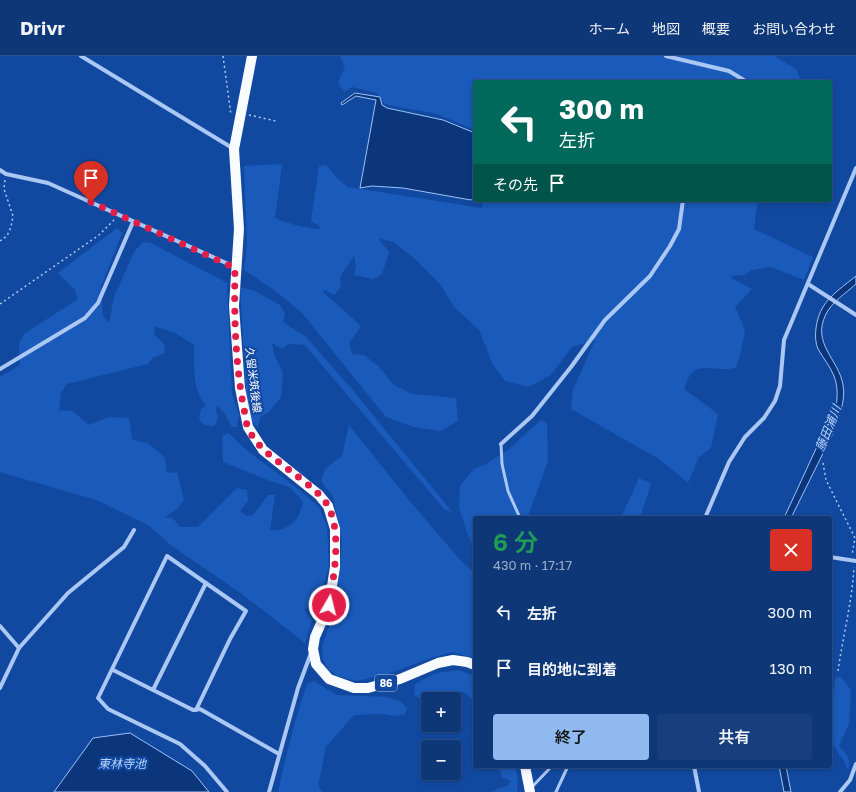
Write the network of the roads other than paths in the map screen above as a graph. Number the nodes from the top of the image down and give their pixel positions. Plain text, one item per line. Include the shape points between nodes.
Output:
1 (81, 56) edge
2 (252, 56) edge
3 (666, 56) edge
4 (744, 80) edge
5 (234, 149) junction
6 (856, 168) edge
7 (0, 170) edge
8 (683, 202) edge
9 (133, 222) junction
10 (235, 268) junction
11 (808, 284) junction
12 (856, 315) edge
13 (0, 369) edge
14 (501, 444) joint
15 (519, 516) edge
16 (706, 516) edge
17 (134, 530) dead end
18 (832, 557) edge
19 (854, 561) edge
20 (206, 583) junction
21 (0, 626) edge
22 (19, 648) junction
23 (313, 649) junction
24 (473, 664) edge
25 (112, 670) junction
26 (0, 688) edge
27 (153, 690) junction
28 (196, 710) junction
29 (279, 754) junction
30 (856, 764) edge
31 (525, 768) edge
32 (550, 768) edge
33 (567, 768) edge
34 (694, 768) edge
35 (530, 791) edge
36 (227, 792) edge
37 (269, 792) edge
38 (556, 792) edge
39 (699, 792) edge
40 (840, 792) edge

1 - 5 street
2 - 5 main road, 久留米筑後線
3 - 4 street via 729,71
5 - 10 main road, 久留米筑後線 via 239,229
6 - 11 street
7 - 9 street via 6,174 48,183
8 - 14 street via 678,229 650,276 605,320 532,416
9 - 10 street
9 - 13 street via 98,303 85,318
10 - 23 main road, 久留米筑後線 via 234,306 240,388 248,428 262,450 319,495 328,506 335,528 335,566 329,605 315,637
11 - 12 street
11 - 16 street via 784,340 780,386 775,401 764,418 745,437 729,462
14 - 15 lane via 508,491
17 - 22 street via 124,547 68,593
18 - 19 street
20 - 25 street via 167,556
20 - 27 street
20 - 28 street via 246,611
21 - 22 street
22 - 26 street
23 - 24 main road, 86 via 316,664 329,679 354,688 368,688 400,679 438,662 453,660
23 - 29 street via 298,688
25 - 27 street
25 - 36 street via 98,698 108,709 180,744 205,766
27 - 28 street
28 - 29 street via 200,709
29 - 37 street
30 - 40 street via 850,780
31 - 35 main road
32 - 35 lane
33 - 38 lane
34 - 39 street

